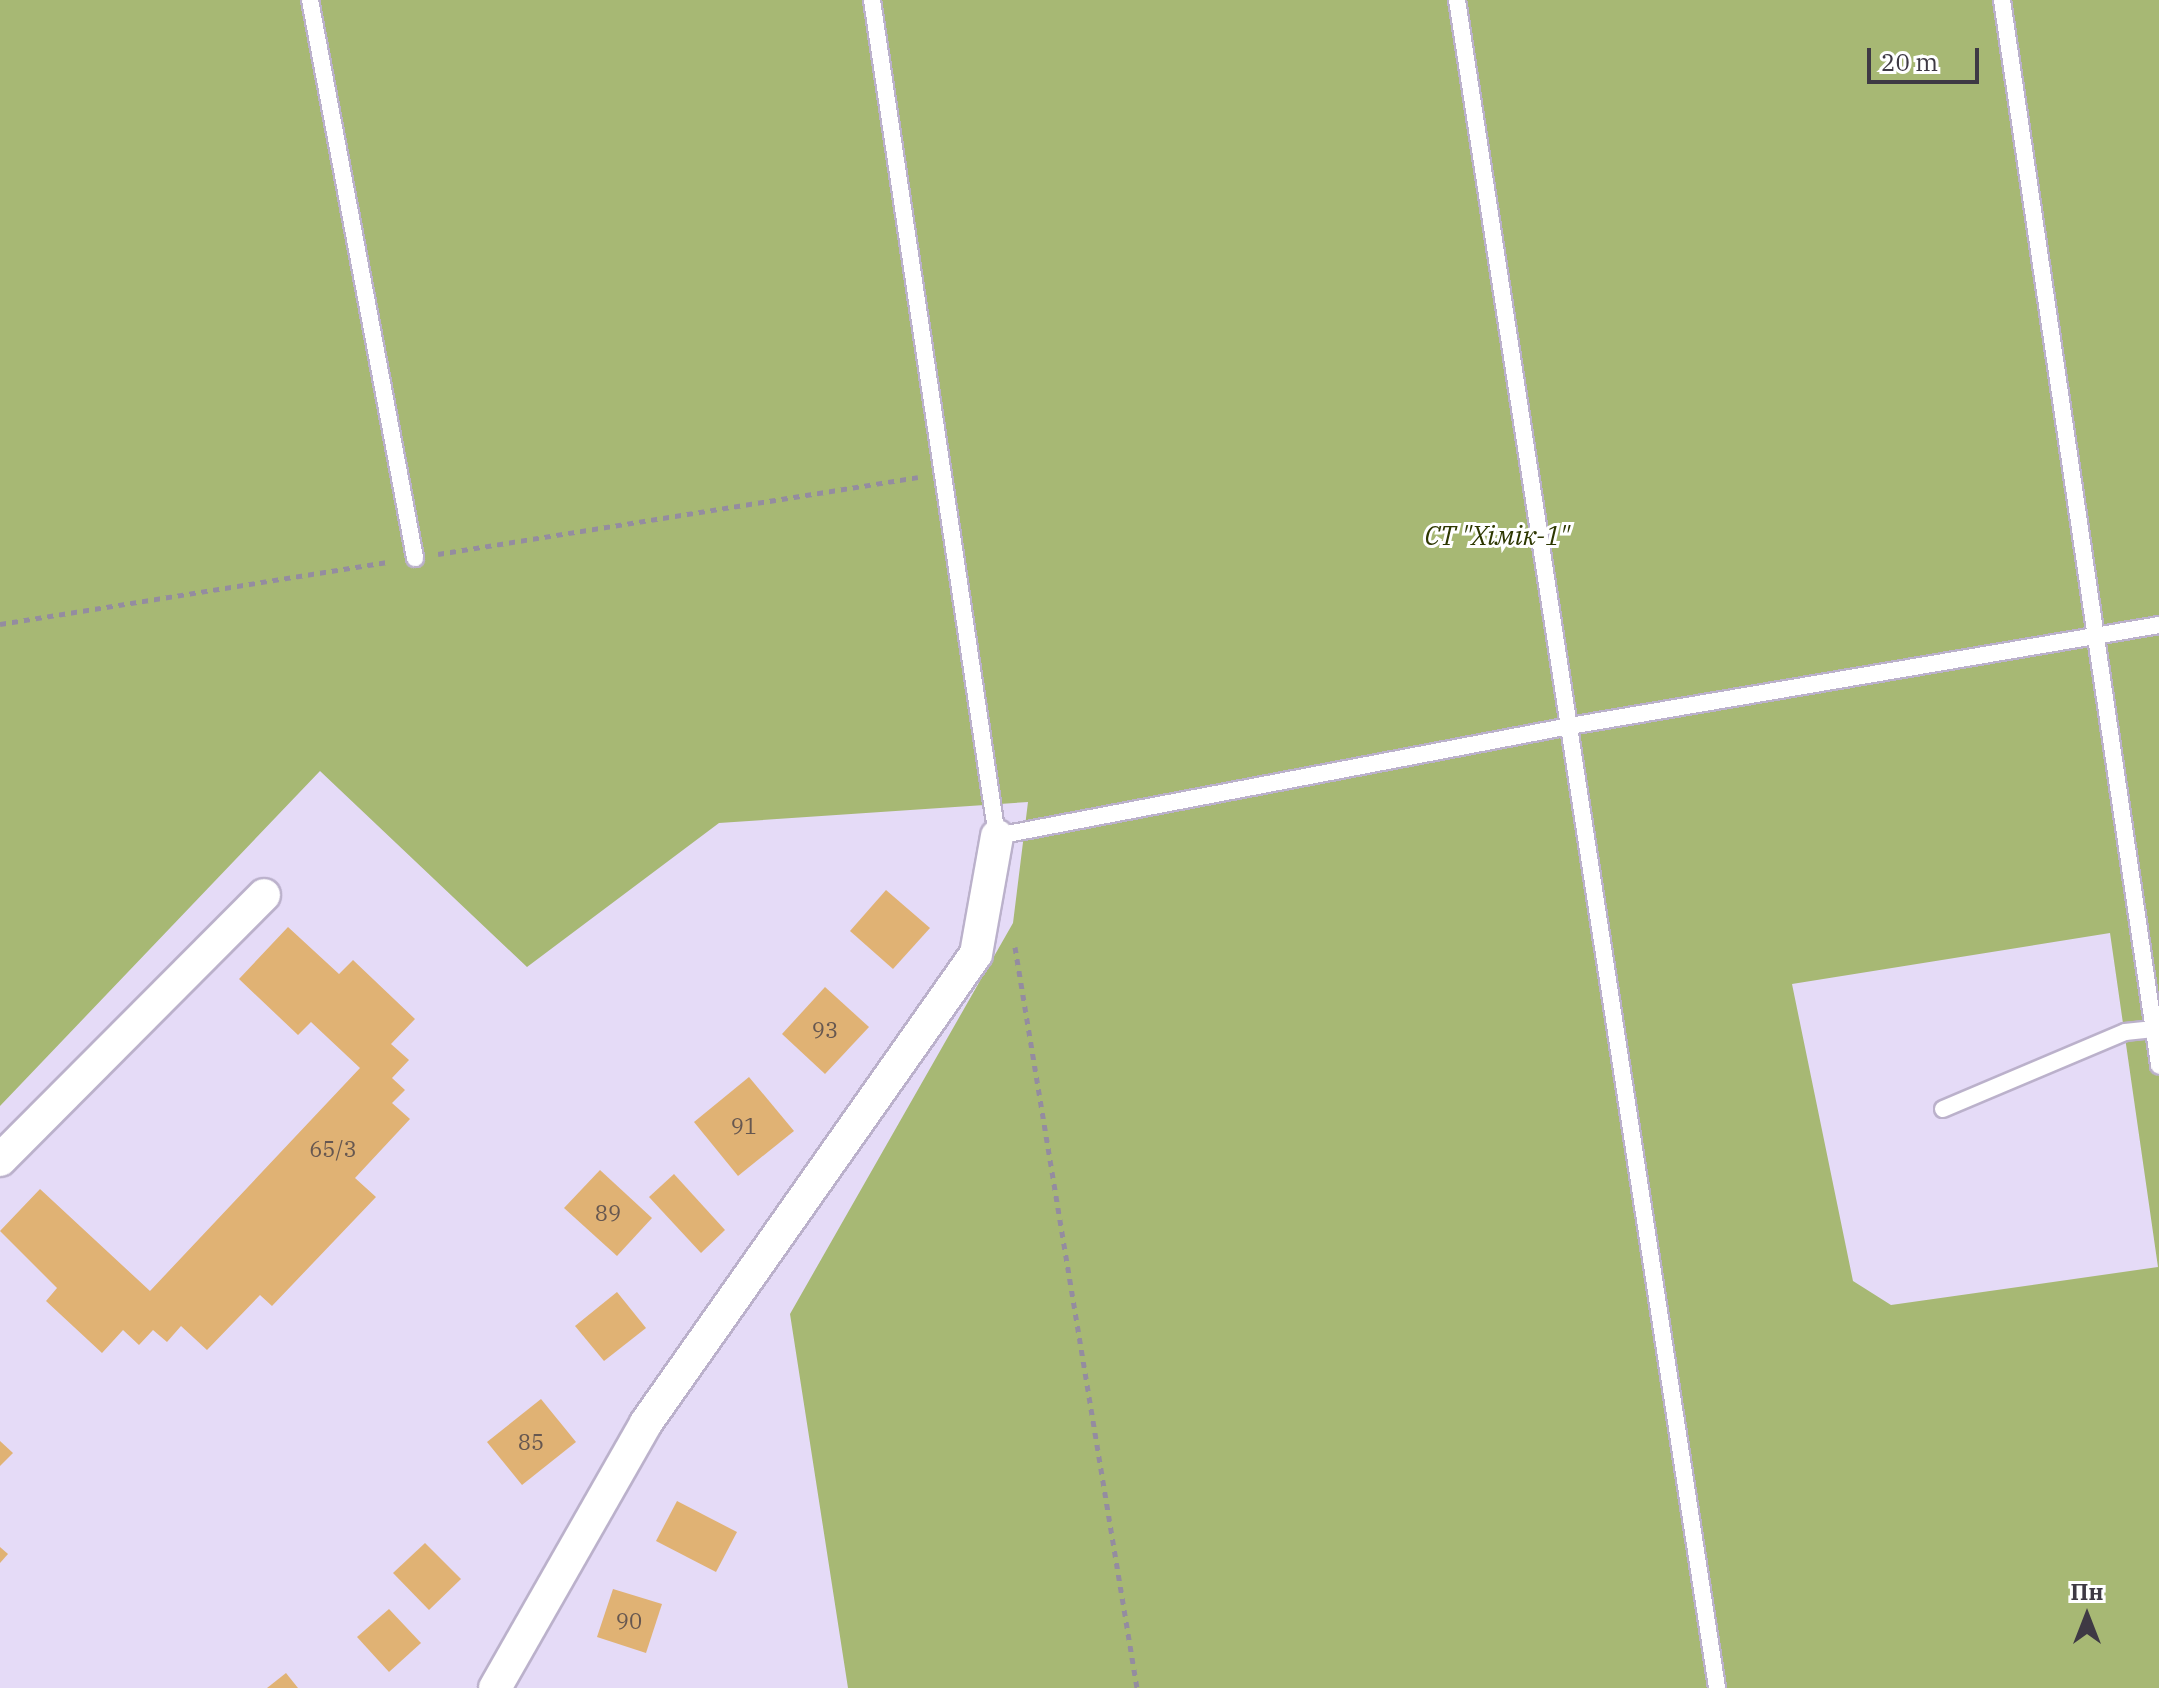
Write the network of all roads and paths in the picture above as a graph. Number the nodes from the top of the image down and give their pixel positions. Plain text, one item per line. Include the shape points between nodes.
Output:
1 (310, 0) edge
2 (872, 0) edge
3 (1457, 0) edge
4 (2002, 0) edge
5 (943, 473) junction
6 (415, 558) junction
7 (0, 624) edge
8 (2159, 625) edge
9 (2098, 639) junction
10 (1570, 726) junction
11 (997, 836) junction
12 (264, 895) dead end
13 (1012, 930) dead end
14 (2154, 1029) junction
15 (2159, 1065) edge
16 (1943, 1109) dead end
17 (0, 1160) edge
18 (495, 1688) edge
19 (1137, 1688) edge
20 (1717, 1688) edge

1 - 6 lane
2 - 5 lane
3 - 10 lane
4 - 9 lane
5 - 6 path
5 - 11 lane
6 - 7 path
8 - 9 lane
9 - 10 lane
9 - 14 lane
10 - 11 lane
10 - 20 lane
11 - 18 street via 976,954 646,1423
12 - 17 street
13 - 19 path
14 - 15 lane
14 - 16 lane via 2125,1032

